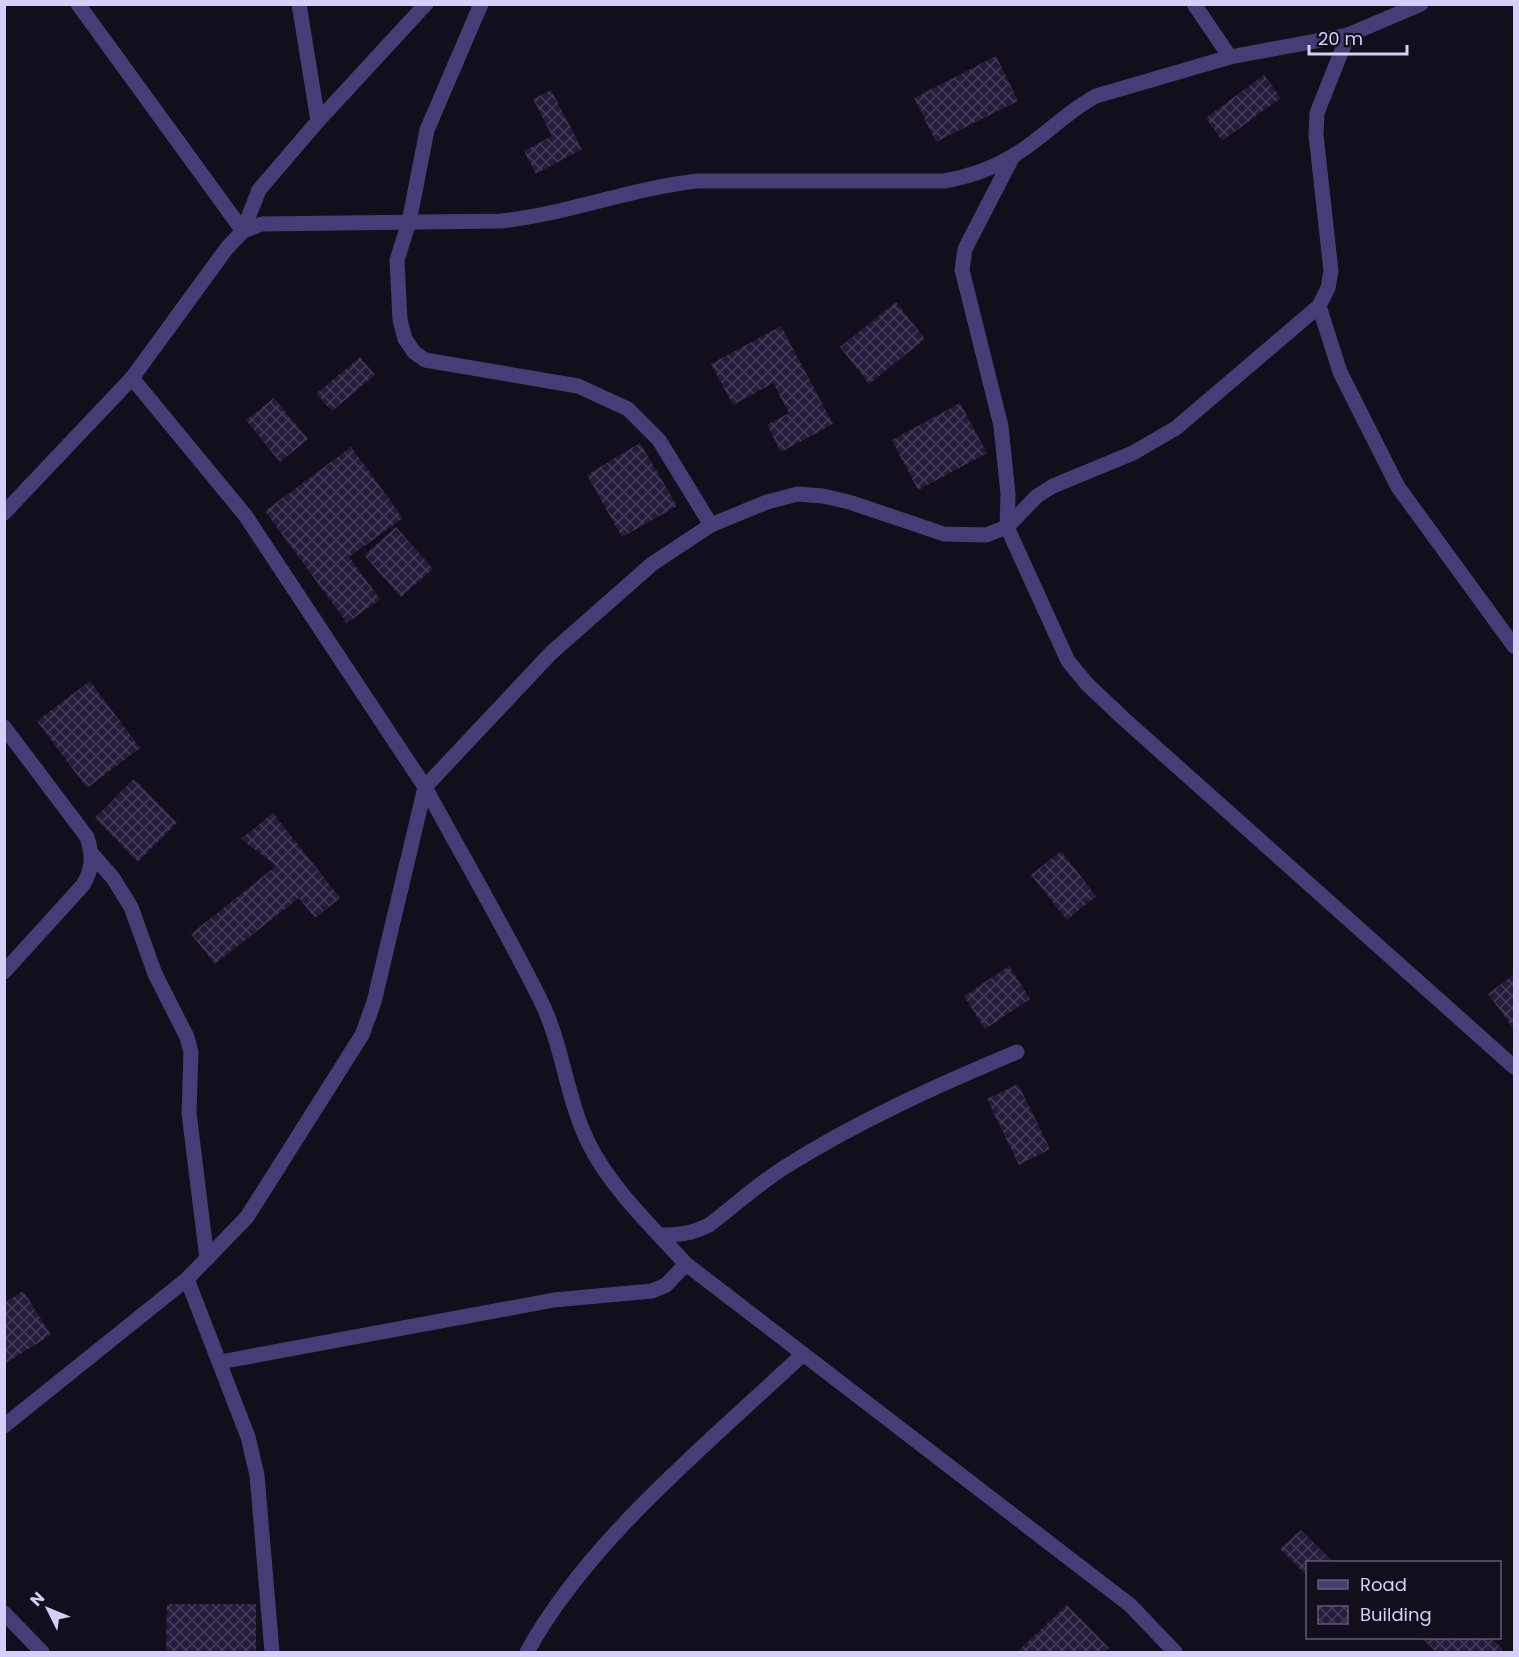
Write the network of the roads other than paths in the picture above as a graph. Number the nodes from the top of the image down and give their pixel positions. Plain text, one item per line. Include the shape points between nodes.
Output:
1 (78, 4) edge
2 (299, 4) edge
3 (426, 4) edge
4 (481, 4) edge
5 (1194, 4) edge
6 (1421, 4) edge
7 (1348, 35) junction
8 (1230, 57) junction
9 (318, 121) junction
10 (1013, 156) junction
11 (409, 222) junction
12 (243, 231) junction
13 (1319, 306) junction
14 (132, 378) junction
15 (4, 513) edge
16 (711, 525) junction
17 (1007, 527) junction
18 (1515, 646) edge
19 (4, 727) edge
20 (425, 787) junction
21 (92, 854) junction
22 (4, 972) edge
23 (1017, 1052) dead end
24 (1515, 1067) edge
25 (659, 1235) junction
26 (207, 1259) junction
27 (686, 1264) junction
28 (187, 1279) junction
29 (803, 1354) junction
30 (220, 1362) junction
31 (4, 1426) edge
32 (4, 1613) edge
33 (42, 1653) edge
34 (272, 1653) edge
35 (527, 1653) edge
36 (1175, 1653) edge

1 - 12 street
2 - 9 street
3 - 9 street
4 - 11 street via 427,130
5 - 8 street
6 - 7 street
7 - 8 street
7 - 13 street via 1317,113 1331,271
8 - 10 street via 1096,96 1077,106
9 - 12 street via 259,190
10 - 11 street via 964,178 944,181 698,181 661,185 527,219
10 - 17 street via 965,249 962,270 1001,426
11 - 12 street via 262,224
11 - 16 street via 397,273 400,320 405,339 414,352 425,360 578,386 628,409 659,440
12 - 14 street
13 - 17 street via 1176,428 1133,453 1053,486 1037,496
13 - 18 street via 1340,372 1398,486
14 - 15 street
14 - 20 street via 245,515
16 - 17 street via 798,494 849,502 944,534 986,535
16 - 20 street via 652,564 551,653
17 - 24 street via 1068,661 1087,684
19 - 21 street via 87,837
20 - 25 street via 540,1000 556,1037 574,1109 590,1146
20 - 26 street via 374,1002 362,1035 246,1217
21 - 22 street via 91,871 83,885
21 - 26 street via 131,907 155,974 187,1037 189,1113
23 - 25 street via 929,1089 798,1159 696,1232
25 - 27 street
26 - 28 street
27 - 29 street
27 - 30 street via 666,1286 652,1291 554,1300
28 - 30 street
28 - 31 street
29 - 35 street via 603,1547 541,1626
29 - 36 street via 1122,1599
30 - 34 street via 248,1437 257,1475
32 - 33 street

